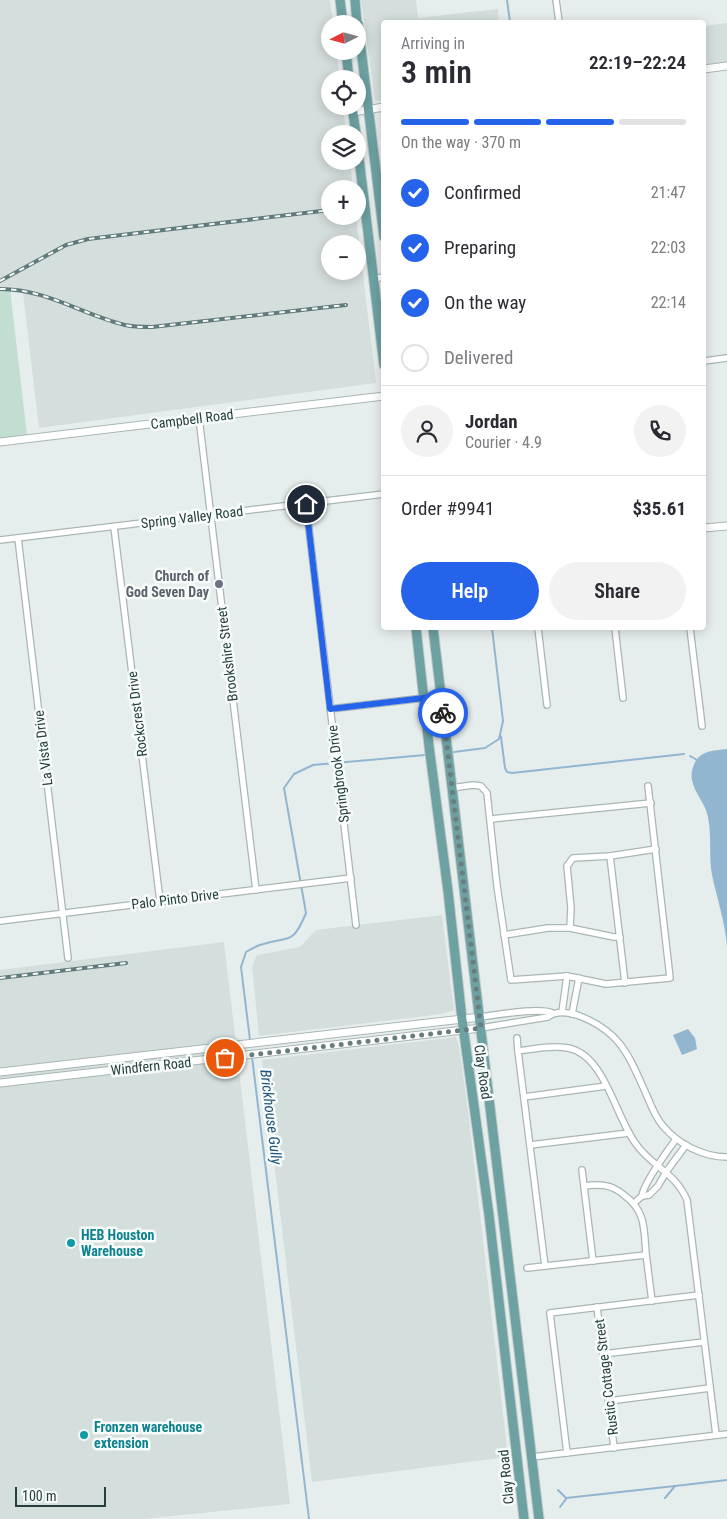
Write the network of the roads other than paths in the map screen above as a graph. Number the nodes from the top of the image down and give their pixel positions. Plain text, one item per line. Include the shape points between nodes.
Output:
1 (340, 0) edge
2 (355, 0) edge
3 (556, 0) edge
4 (341, 15) edge
5 (356, 15) edge
6 (559, 20) edge
7 (362, 60) edge
8 (727, 66) edge
9 (706, 69) edge
10 (381, 107) edge
11 (368, 109) junction
12 (360, 170) edge
13 (381, 213) edge
14 (381, 278) edge
15 (373, 280) junction
16 (381, 316) edge
17 (727, 358) edge
18 (706, 361) edge
19 (381, 396) edge
20 (199, 418) junction
21 (0, 442) edge
22 (381, 494) edge
23 (306, 504) junction
24 (211, 515) junction
25 (727, 526) edge
26 (114, 527) junction
27 (706, 528) edge
28 (18, 538) junction
29 (0, 540) edge
30 (416, 630) edge
31 (433, 630) edge
32 (538, 630) edge
33 (615, 630) edge
34 (690, 630) edge
35 (441, 696) junction
36 (623, 698) dead end
37 (423, 699) junction
38 (548, 705) dead end
39 (330, 709) junction
40 (702, 726) dead end
41 (648, 786) dead end
42 (451, 788) junction
43 (650, 803) junction
44 (491, 819) junction
45 (656, 849) junction
46 (610, 856) junction
47 (351, 878) junction
48 (256, 890) junction
49 (448, 891) junction
50 (463, 891) junction
51 (160, 901) junction
52 (62, 913) junction
53 (0, 921) edge
54 (356, 925) dead end
55 (570, 928) junction
56 (504, 936) junction
57 (620, 937) junction
58 (68, 958) dead end
59 (567, 976) junction
60 (579, 978) junction
61 (625, 983) junction
62 (562, 1012) junction
63 (552, 1013) junction
64 (572, 1014) junction
65 (480, 1017) junction
66 (462, 1019) junction
67 (481, 1028) junction
68 (464, 1031) junction
69 (348, 1032) junction
70 (516, 1038) dead end
71 (269, 1041) junction
72 (349, 1043) junction
73 (518, 1051) junction
74 (264, 1054) junction
75 (0, 1072) edge
76 (0, 1083) edge
77 (606, 1086) junction
78 (524, 1097) junction
79 (628, 1133) junction
80 (676, 1139) junction
81 (530, 1145) junction
82 (686, 1145) junction
83 (667, 1153) junction
84 (727, 1157) edge
85 (676, 1159) junction
86 (658, 1166) junction
87 (582, 1170) dead end
88 (666, 1172) junction
89 (584, 1186) junction
90 (642, 1196) junction
91 (634, 1203) junction
92 (503, 1213) junction
93 (489, 1215) junction
94 (646, 1255) junction
95 (593, 1261) junction
96 (545, 1266) junction
97 (527, 1268) dead end
98 (699, 1295) junction
99 (652, 1301) junction
100 (597, 1308) junction
101 (516, 1322) junction
102 (501, 1323) junction
103 (704, 1342) junction
104 (603, 1354) junction
105 (710, 1388) junction
106 (609, 1402) junction
107 (528, 1424) junction
108 (514, 1426) junction
109 (727, 1434) edge
110 (716, 1435) junction
111 (614, 1448) junction
112 (567, 1453) junction
113 (532, 1457) junction
114 (524, 1519) edge
115 (539, 1519) edge

1 - 4 main road
2 - 5 main road
3 - 6 street
7 - 11 main road
8 - 9 street
10 - 11 street
11 - 13 main road
12 - 15 main road
14 - 15 street
15 - 16 main road
17 - 18 street
19 - 20 street, Campbell Road
20 - 21 street, Campbell Road
20 - 24 street, Brookshire Street
22 - 23 street, Spring Valley Road
23 - 24 street, Spring Valley Road
23 - 39 street, Springbrook Drive
24 - 26 street, Spring Valley Road
24 - 48 street, Brookshire Street
25 - 27 street
26 - 28 street, Spring Valley Road
26 - 51 street, Rockcrest Drive
28 - 29 street, Spring Valley Road
28 - 52 street, La Vista Drive
30 - 37 main road, Clay Road
31 - 35 main road, Clay Road
32 - 38 street
33 - 36 street
34 - 40 street
35 - 37 street
35 - 42 main road, Clay Road
37 - 39 street
37 - 49 main road, Clay Road
39 - 47 street, Springbrook Drive
41 - 43 street
42 - 44 street via 473,784 481,786 486,793
42 - 50 main road, Clay Road
43 - 44 street
43 - 45 street
44 - 56 street
45 - 46 street
45 - 61 street via 670,978
46 - 55 street via 573,858 567,866
46 - 57 street
47 - 48 street, Palo Pinto Drive
47 - 54 street, Springbrook Drive
48 - 51 street, Palo Pinto Drive
49 - 50 main road
49 - 66 main road, Clay Road
50 - 65 main road, Clay Road
51 - 52 street, Palo Pinto Drive
52 - 53 street, Palo Pinto Drive
52 - 58 street, La Vista Drive
55 - 56 street via 548,928
55 - 57 street
56 - 59 street via 511,980
57 - 61 street
59 - 60 street
59 - 62 street
60 - 61 street via 606,984
60 - 64 street
62 - 63 street
62 - 64 street
63 - 65 street via 537,1011
63 - 67 street via 548,1017
64 - 80 street via 608,1030 617,1039 631,1060 662,1126
65 - 66 street, Windfern Road
65 - 67 main road, Clay Road
66 - 68 main road, Clay Road
66 - 69 street, Windfern Road
67 - 68 street, Windfern Road
67 - 92 main road, Clay Road
68 - 72 street, Windfern Road
68 - 93 main road, Clay Road
69 - 71 street, Windfern Road
69 - 72 street
70 - 73 street
71 - 74 street
71 - 75 street, Windfern Road
72 - 74 street, Windfern Road
73 - 77 street via 569,1048 585,1055 598,1068
73 - 78 street
74 - 76 street, Windfern Road
77 - 78 street
77 - 79 street
78 - 81 street
79 - 81 street
79 - 86 street via 636,1146
80 - 82 street
80 - 83 street
81 - 96 street
82 - 84 street via 706,1154
82 - 85 street
83 - 85 street
83 - 86 street
85 - 88 street
86 - 88 street
86 - 90 street via 642,1190
87 - 89 street
88 - 90 street via 649,1195
88 - 98 street via 687,1200
89 - 91 street via 612,1186
89 - 95 street
90 - 91 street
91 - 94 street via 641,1214
92 - 93 main road
92 - 101 main road, Clay Road
93 - 102 main road, Clay Road
94 - 95 street
94 - 99 street
95 - 96 street
96 - 97 street
98 - 99 street
98 - 103 street
99 - 100 street
100 - 104 street, Rustic Cottage Street
100 - 112 street via 550,1313
101 - 102 main road
101 - 107 main road, Clay Road
102 - 108 main road, Clay Road
103 - 104 street
103 - 105 street
104 - 106 street, Rustic Cottage Street
105 - 106 street
105 - 110 street
106 - 111 street, Rustic Cottage Street
107 - 108 main road
107 - 113 main road, Clay Road
108 - 114 main road, Clay Road
109 - 110 street
110 - 111 street
111 - 112 street
112 - 113 street
113 - 115 main road, Clay Road

